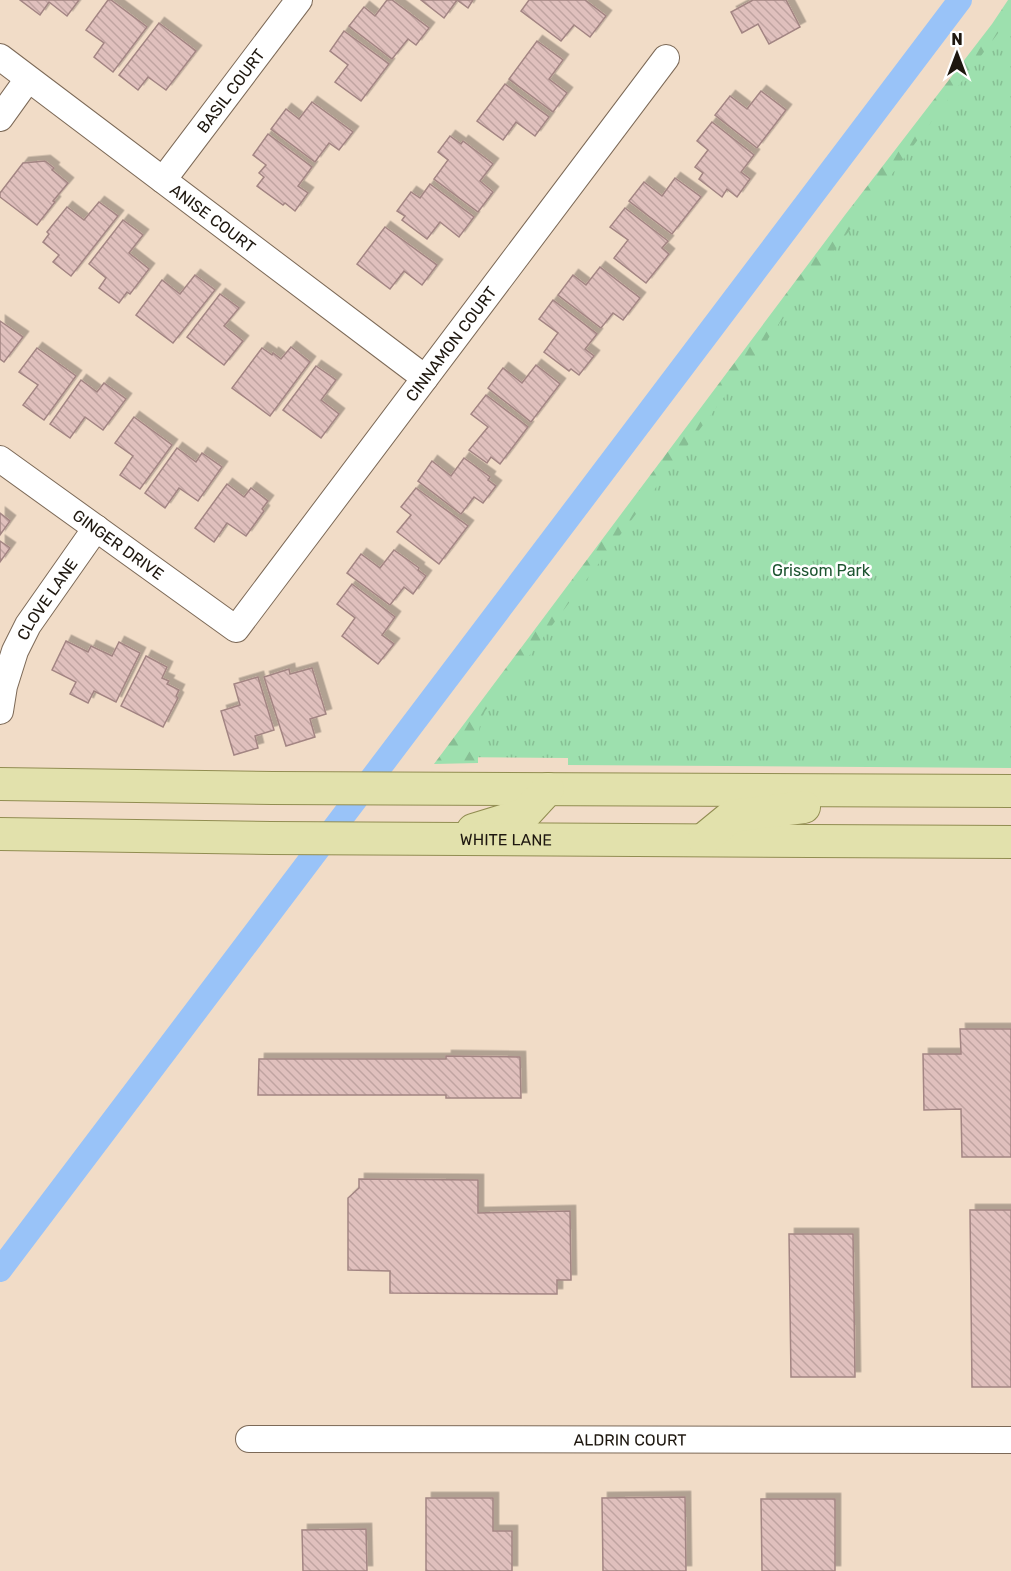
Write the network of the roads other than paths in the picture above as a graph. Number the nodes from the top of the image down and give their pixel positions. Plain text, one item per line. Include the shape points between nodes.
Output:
1 (299, 0) edge
2 (0, 57) edge
3 (666, 58) dead end
4 (28, 79) junction
5 (0, 118) edge
6 (163, 180) junction
7 (425, 378) junction
8 (0, 459) edge
9 (96, 528) junction
10 (236, 629) joint
11 (0, 711) edge
12 (0, 784) edge
13 (548, 789) junction
14 (927, 791) junction
15 (1011, 792) edge
16 (0, 834) edge
17 (434, 839) junction
18 (704, 839) junction
19 (1011, 842) edge
20 (249, 1439) dead end
21 (1011, 1440) edge

1 - 6 street, BASIL COURT
2 - 4 street, ANISE COURT
3 - 7 street, CINNAMON COURT
4 - 5 street
4 - 6 street, ANISE COURT
6 - 7 street, ANISE COURT
7 - 10 street, CINNAMON COURT
8 - 9 street, GINGER DRIVE
9 - 10 street, GINGER DRIVE
9 - 11 street, CLOVE LANE via 28,625 3,686
12 - 13 main road
13 - 14 main road
13 - 17 main road via 525,814
14 - 15 main road
14 - 18 main road via 732,816
16 - 17 main road, WHITE LANE
17 - 18 main road, WHITE LANE
18 - 19 main road, WHITE LANE
20 - 21 street, ALDRIN COURT

